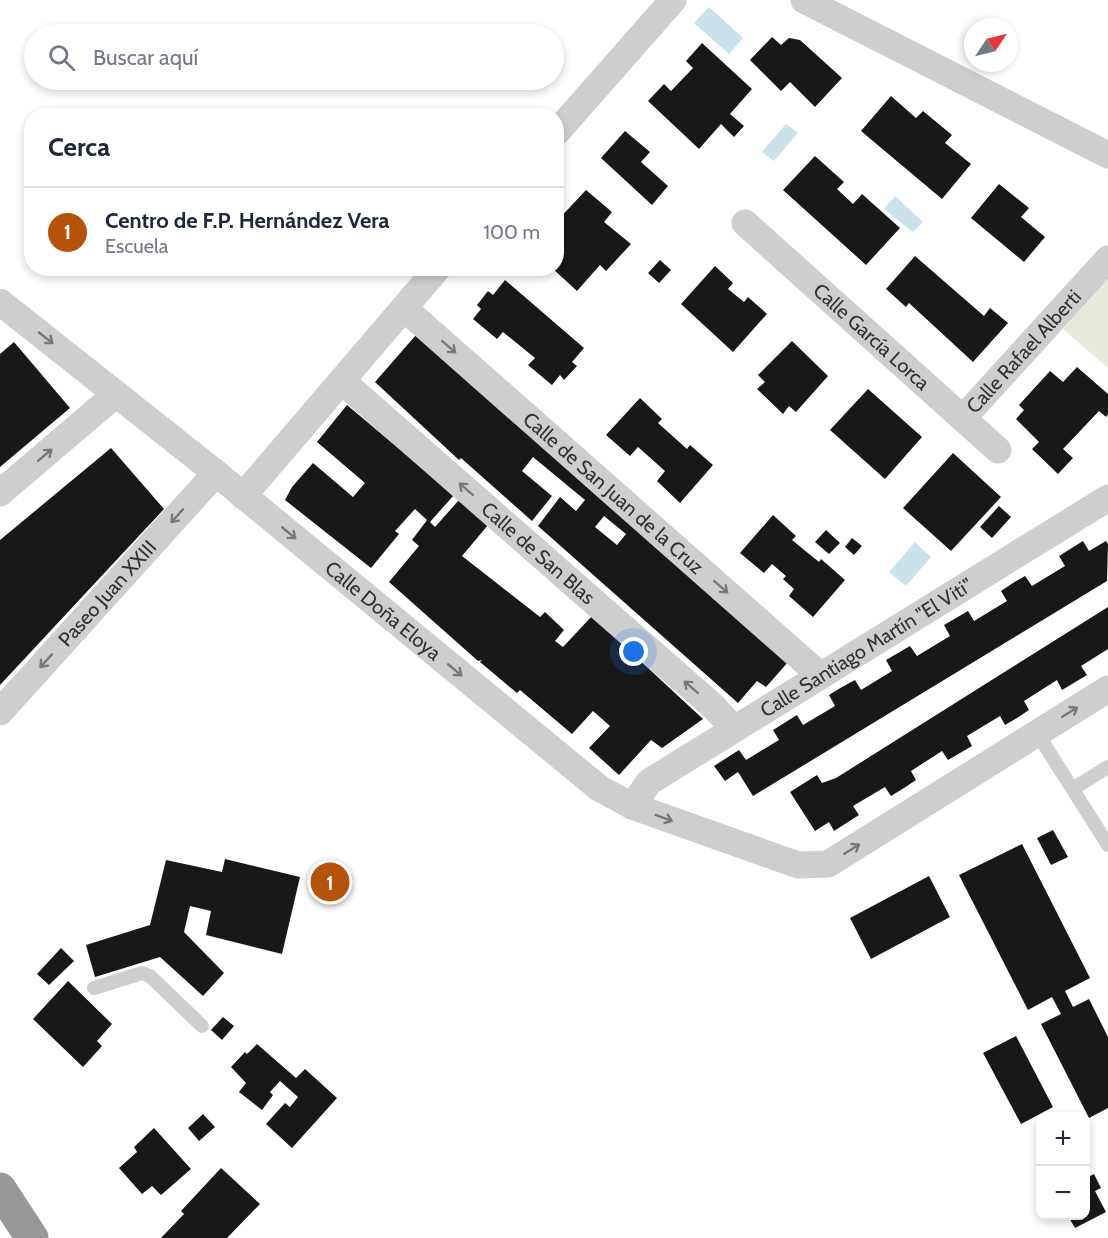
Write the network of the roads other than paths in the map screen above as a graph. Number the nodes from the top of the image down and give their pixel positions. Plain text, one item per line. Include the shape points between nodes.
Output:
1 (673, 0) edge
2 (804, 0) edge
3 (564, 124) edge
4 (1108, 155) edge
5 (745, 223) dead end
6 (1108, 259) edge
7 (432, 276) edge
8 (2, 307) edge
9 (405, 309) junction
10 (342, 381) junction
11 (116, 394) junction
12 (963, 418) junction
13 (998, 450) dead end
14 (216, 473) junction
15 (0, 492) edge
16 (243, 496) junction
17 (1108, 498) edge
18 (820, 676) junction
19 (1108, 689) edge
20 (0, 712) edge
21 (733, 728) junction
22 (1037, 733) junction
23 (1108, 767) edge
24 (1074, 788) junction
25 (632, 806) junction
26 (1108, 845) edge
27 (94, 988) dead end
28 (202, 1026) dead end
29 (0, 1189) edge
30 (32, 1238) edge

1 - 3 street
2 - 4 street
5 - 12 street, Calle García Lorca
6 - 12 street, Calle Rafael Alberti
7 - 9 street
8 -> 11 street, Calle Doña Eloya
9 - 10 street
9 -> 18 street, Calle de San Juan de la Cruz
10 - 16 street
21 -> 10 street, Calle de San Blas via 714,707
11 - 14 street, Calle Doña Eloya
15 -> 11 street
12 - 13 street, Calle García Lorca
14 - 16 street, Calle Doña Eloya
14 -> 20 street, Paseo Juan XXIII
16 -> 25 street, Calle Doña Eloya via 599,788
17 - 18 street, Calle Santiago Martín "El Viti"
18 - 21 street, Calle Santiago Martín "El Viti"
22 -> 19 street
21 - 25 street, Calle Santiago Martín "El Viti" via 649,782
22 - 24 lane
25 -> 22 street, Calle Doña Eloya via 798,865 828,864
23 - 24 lane
24 - 26 lane
27 - 28 lane via 142,973 150,976
29 - 30 highway

